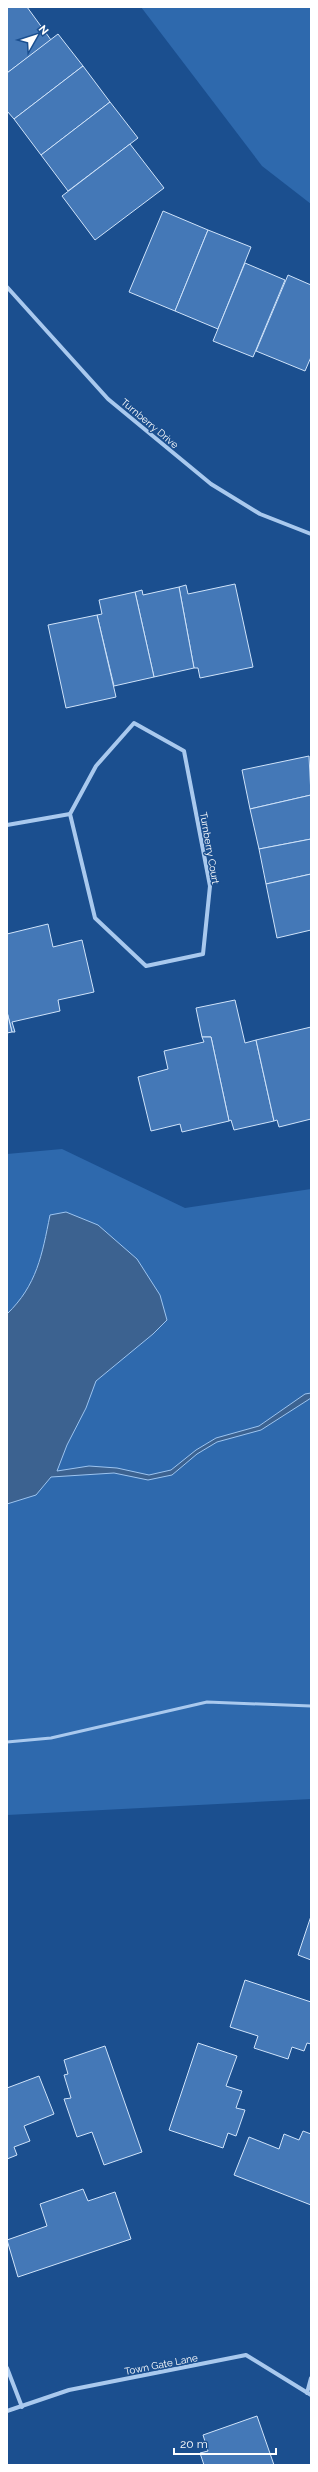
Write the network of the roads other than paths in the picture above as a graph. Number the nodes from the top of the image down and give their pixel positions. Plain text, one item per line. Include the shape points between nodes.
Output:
1 (7, 287) edge
2 (311, 534) edge
3 (70, 814) junction
4 (7, 825) edge
5 (311, 1706) edge
6 (7, 1742) edge
7 (7, 2368) edge
8 (311, 2378) edge
9 (307, 2393) junction
10 (311, 2395) edge
11 (22, 2407) junction
12 (7, 2411) edge

1 - 2 street, Turnberry Drive via 108,398 211,484 260,514
3 - 3 street, Turnberry Court via 95,918 146,966 203,954 210,886 184,750 134,723 96,766
3 - 4 street
5 - 6 lane via 207,1702 51,1738
7 - 11 street
8 - 9 street
9 - 10 street, Town Gate Lane
9 - 11 street, Town Gate Lane via 246,2355 69,2390
11 - 12 street, Town Gate Lane

